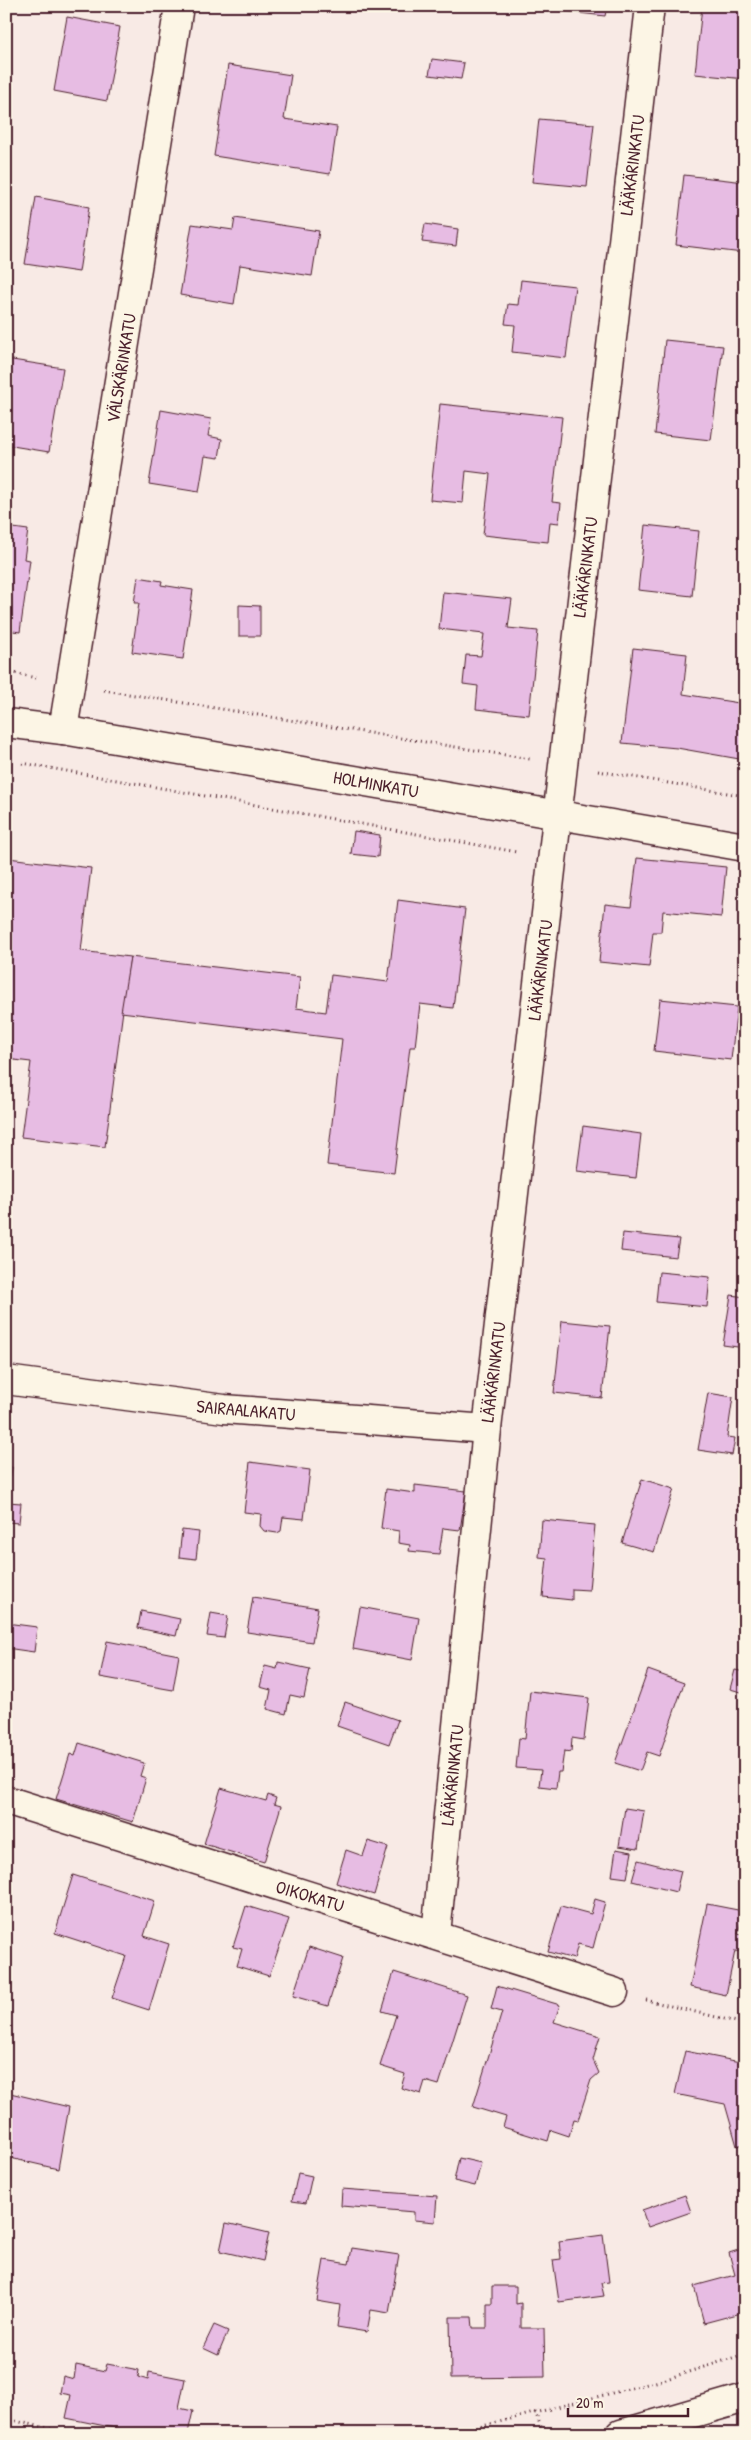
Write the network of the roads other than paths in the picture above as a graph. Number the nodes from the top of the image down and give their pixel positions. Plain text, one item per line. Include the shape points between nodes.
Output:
1 (179, 6) edge
2 (650, 6) edge
3 (6, 723) edge
4 (63, 730) junction
5 (557, 815) junction
6 (745, 847) edge
7 (6, 1380) edge
8 (487, 1429) junction
9 (6, 1800) edge
10 (436, 1934) junction
11 (614, 1992) road end
12 (745, 2398) edge
13 (621, 2434) edge

1 - 4 street, VÄLSKÄRINKATU
2 - 5 street, LÄÄKÄRINKATU
3 - 4 street, HOLMINKATU
4 - 5 street, HOLMINKATU
5 - 6 street, HOLMINKATU
5 - 8 street, LÄÄKÄRINKATU
7 - 8 street, SAIRAALAKATU via 224,1409
8 - 10 street, LÄÄKÄRINKATU
9 - 10 street, OIKOKATU
10 - 11 street, OIKOKATU
12 - 13 street

